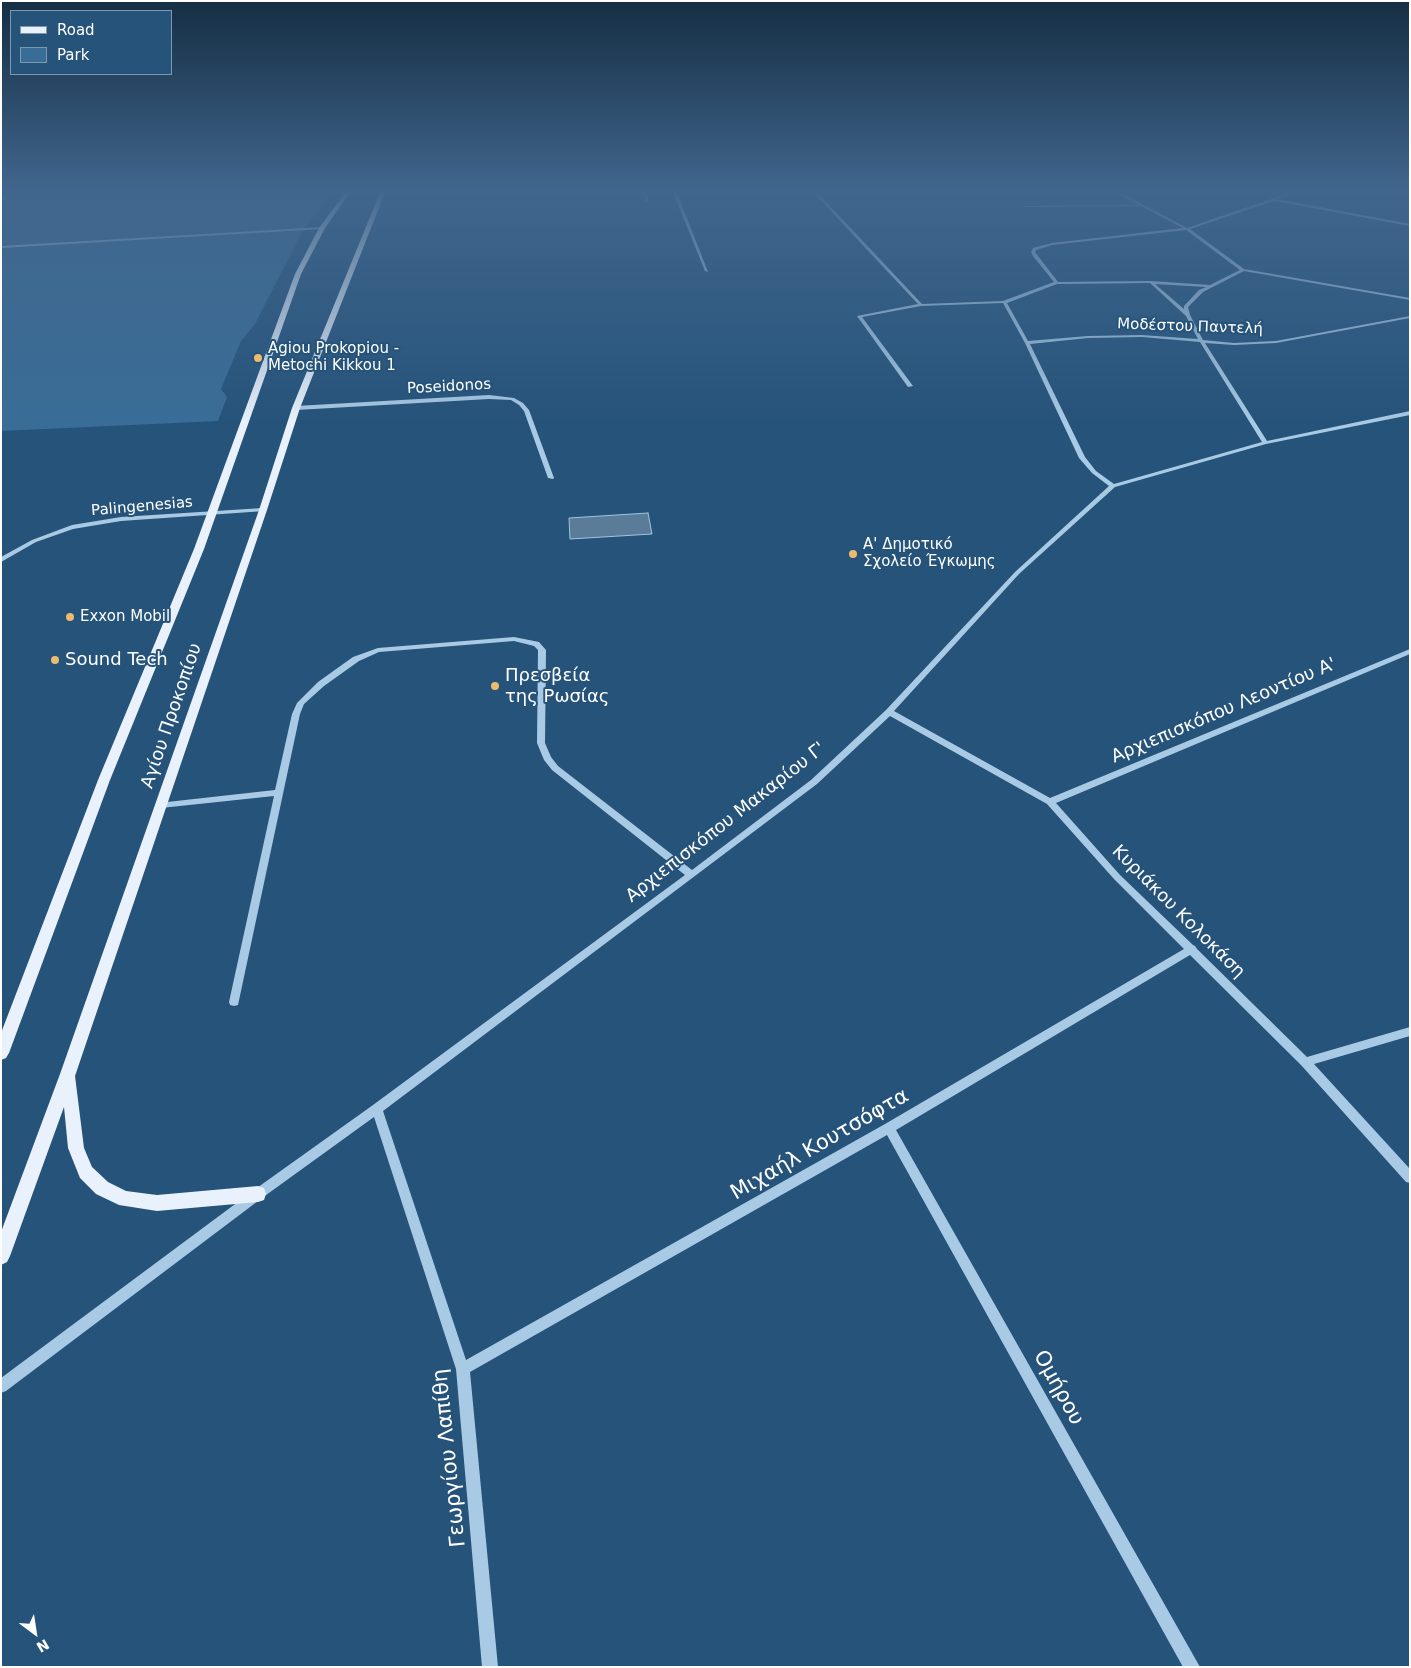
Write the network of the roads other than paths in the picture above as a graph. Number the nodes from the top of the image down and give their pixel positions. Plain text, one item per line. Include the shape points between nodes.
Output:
1 (301, 268) edge
2 (353, 268) edge
3 (886, 268) edge
4 (1045, 268) edge
5 (1240, 268) edge
6 (1243, 270) junction
7 (1151, 282) junction
8 (1057, 283) junction
9 (1212, 286) junction
10 (1410, 299) edge
11 (1004, 302) junction
12 (920, 304) junction
13 (1188, 315) junction
14 (1410, 317) edge
15 (1201, 340) junction
16 (1027, 343) junction
17 (910, 386) dead end
18 (296, 408) junction
19 (1410, 413) edge
20 (1265, 443) junction
21 (551, 478) dead end
22 (1114, 486) junction
23 (263, 510) junction
24 (212, 513) junction
25 (1, 560) edge
26 (1410, 651) edge
27 (889, 712) junction
28 (279, 793) junction
29 (1050, 802) junction
30 (161, 805) junction
31 (691, 874) junction
32 (1192, 949) junction
33 (234, 1002) dead end
34 (1410, 1031) edge
35 (1, 1053) edge
36 (1305, 1062) junction
37 (68, 1074) junction
38 (376, 1109) junction
39 (889, 1128) junction
40 (1410, 1178) edge
41 (258, 1194) junction
42 (1, 1256) edge
43 (463, 1369) junction
44 (1, 1386) edge
45 (490, 1667) edge
46 (1192, 1667) edge

1 - 24 main road, Αγίου Προκοπίου
2 - 18 main road, Αγίου Προκοπίου
3 - 12 street
4 - 8 street
5 - 6 street
6 - 9 street
6 - 10 street
7 - 8 street
7 - 9 street
7 - 13 street
8 - 11 street
9 - 13 street via 1189,302 1186,307
11 - 12 street
11 - 16 street
12 - 17 street via 858,316
13 - 15 street
14 - 15 street, Μοδέστου Παντελή via 1276,342 1234,344
15 - 16 street, Μοδέστου Παντελή via 1133,336
15 - 20 street
16 - 22 street via 1082,458 1094,472
18 - 21 street, Poseidonos via 489,397 512,399 527,411
18 - 23 main road, Αγίου Προκοπίου
19 - 20 street
20 - 22 street, Αρχιεπισκόπου Μακαρίου Γ'
22 - 27 street, Αρχιεπισκόπου Μακαρίου Γ' via 1017,574
23 - 24 street, Palingenesias
23 - 30 main road, Αγίου Προκοπίου
24 - 25 street, Palingenesias via 121,518 72,527 34,541
24 - 35 main road, Αγίου Προκοπίου via 104,780
26 - 29 street, Αρχιεπισκόπου Λεοντίου Α'
27 - 29 street, Κυριάκου Κολοκάση
27 - 31 street, Αρχιεπισκόπου Μακαρίου Γ' via 814,782
28 - 30 street
28 - 31 street via 301,703 321,684 356,660 368,653 392,648 526,640 542,650 541,743 554,768
28 - 33 street
29 - 32 street, Κυριάκου Κολοκάση via 1117,877
30 - 37 main road, Αγίου Προκοπίου
31 - 38 street, Αρχιεπισκόπου Μακαρίου Γ'
32 - 36 street, Κυριάκου Κολοκάση
32 - 39 street, Μιχαήλ Κουτσόφτα
34 - 36 street
36 - 40 street, Κυριάκου Κολοκάση
37 - 41 main road via 76,1148 86,1172 102,1188 125,1199 157,1203
37 - 42 main road, Αγίου Προκοπίου
38 - 41 street, Αρχιεπισκόπου Μακαρίου Γ'
38 - 43 street, Γεωργίου Λαπίθη
39 - 43 street, Μιχαήλ Κουτσόφτα
39 - 46 street, Ομήρου
41 - 44 street
43 - 45 street, Γεωργίου Λαπίθη

